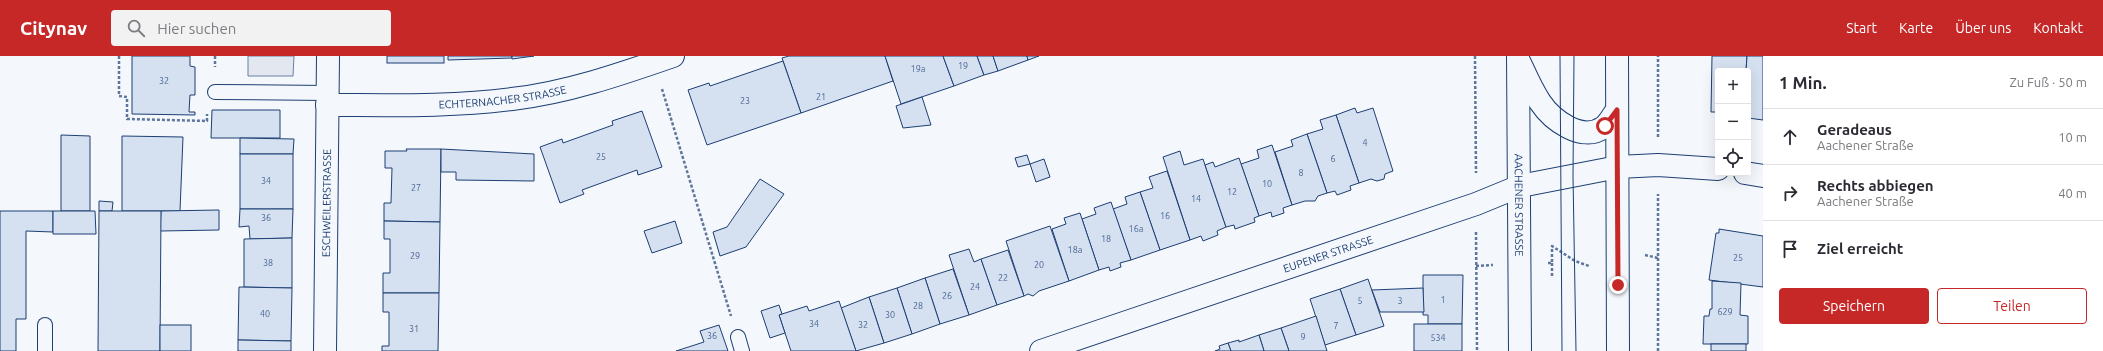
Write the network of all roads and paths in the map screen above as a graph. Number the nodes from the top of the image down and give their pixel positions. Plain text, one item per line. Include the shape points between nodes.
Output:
1 (119, 56) edge
2 (215, 56) edge
3 (328, 56) edge
4 (1617, 56) edge
5 (1658, 56) edge
6 (1518, 57) edge
7 (663, 59) edge
8 (215, 92) junction
9 (327, 99) junction
10 (1617, 110) junction
11 (1658, 165) junction
12 (1618, 167) junction
13 (1715, 169) edge
14 (1751, 174) edge
15 (1763, 176) edge
16 (1520, 186) junction
17 (1618, 250) junction
18 (1658, 258) junction
19 (1589, 260) dead end
20 (1552, 263) junction
21 (1521, 264) junction
22 (1476, 266) dead end
23 (1552, 276) dead end
24 (45, 325) dead end
25 (738, 337) joint
26 (45, 351) edge
27 (325, 351) edge
28 (742, 351) edge
29 (1041, 351) edge
30 (1520, 351) edge
31 (1618, 351) edge
32 (1658, 351) edge

1 - 8 path via 119,96 127,97 127,119 207,121 207,101 215,102
2 - 8 path
3 - 9 street, ESCHWEILERSTRASSE
4 - 10 street
5 - 11 path
6 - 10 street, AACHENER STRASSE via 1540,102 1559,121 1574,131 1594,132 1605,126
6 - 16 street, AACHENER STRASSE
7 - 9 street, ECHTERNACHER STRASSE via 568,89 514,99 468,104
7 - 25 path
8 - 9 lane
9 - 27 street, ESCHWEILERSTRASSE
10 - 12 street
11 - 12 street, EUPENER STRASSE
11 - 13 street, EUPENER STRASSE
11 - 18 path
12 - 16 street, EUPENER STRASSE
12 - 17 street
14 - 15 street
16 - 21 street, AACHENER STRASSE
16 - 29 street, EUPENER STRASSE via 1454,211
17 - 18 path
17 - 31 street
18 - 32 path
19 - 20 path via 1589,267 1552,246
20 - 21 path
20 - 23 path
21 - 22 path
21 - 30 street, AACHENER STRASSE
24 - 26 lane
25 - 28 lane

